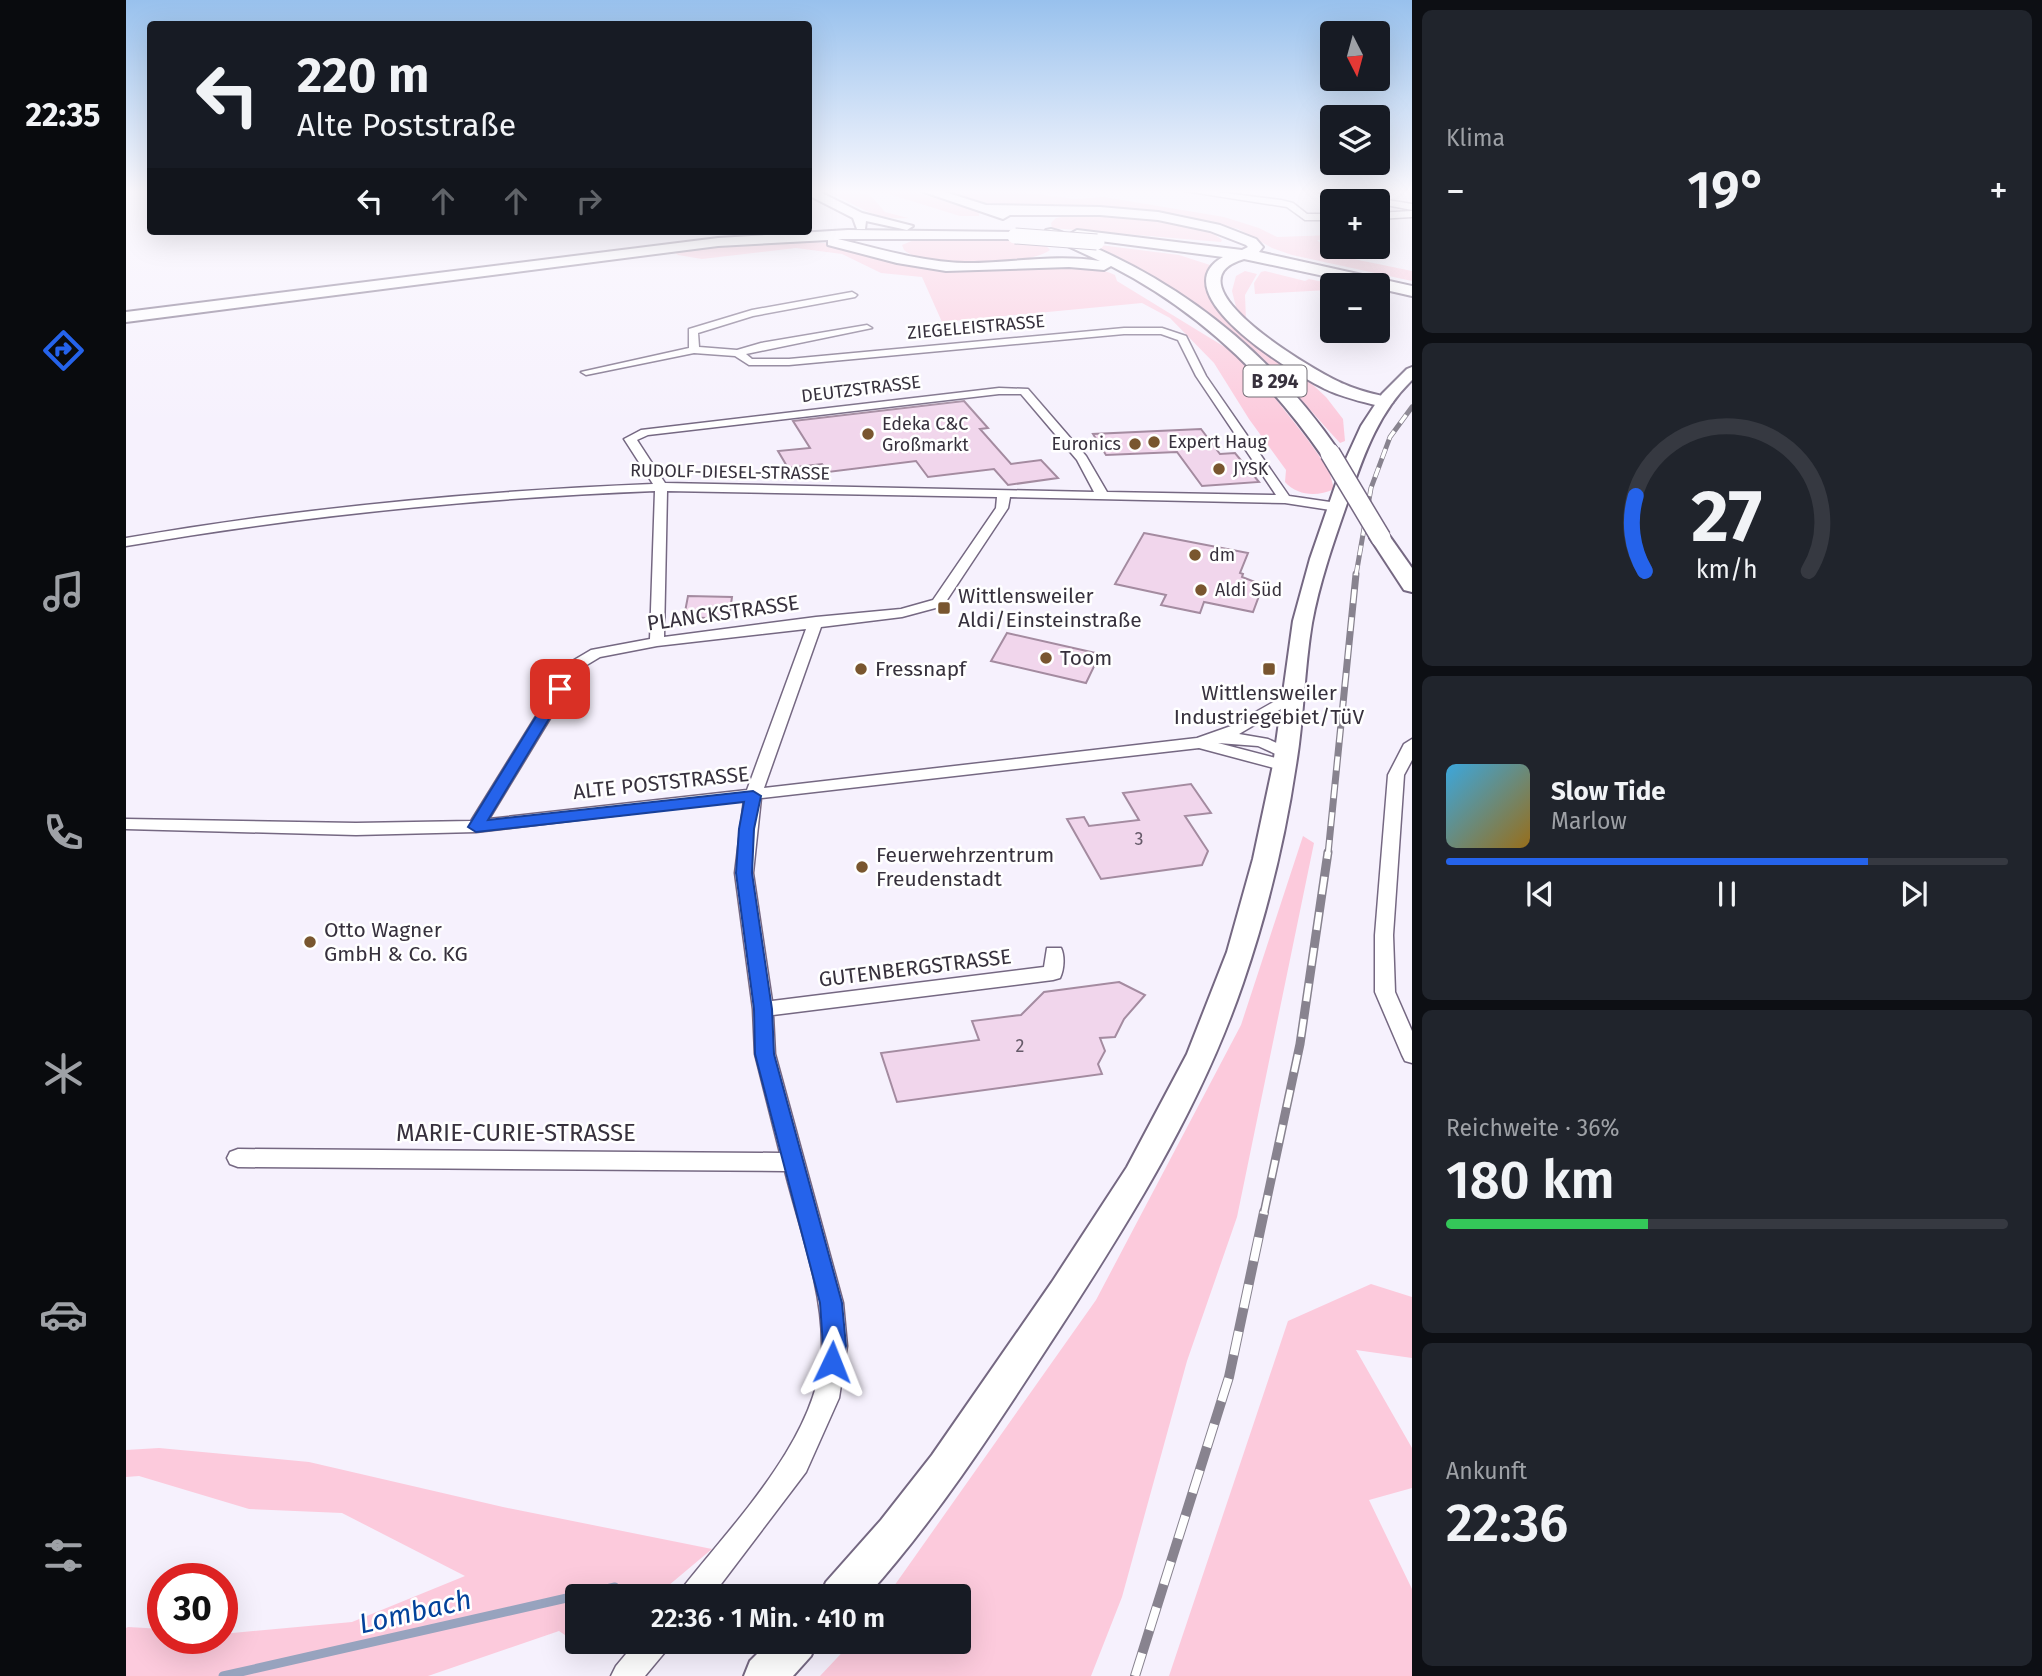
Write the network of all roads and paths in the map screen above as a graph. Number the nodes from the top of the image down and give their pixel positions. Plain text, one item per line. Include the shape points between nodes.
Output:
1 (491, 269) edge
2 (1115, 269) edge
3 (1126, 269) edge
4 (1230, 269) edge
5 (1283, 269) edge
6 (1319, 269) edge
7 (1320, 277) edge
8 (1390, 290) edge
9 (1410, 291) edge
10 (852, 295) dead end
11 (1170, 296) junction
12 (126, 317) edge
13 (867, 328) dead end
14 (694, 350) junction
15 (738, 353) junction
16 (586, 372) dead end
17 (1412, 372) edge
18 (1386, 398) junction
19 (661, 487) junction
20 (1004, 494) junction
21 (1103, 496) junction
22 (1285, 499) junction
23 (1337, 507) junction
24 (126, 542) edge
25 (1412, 585) edge
26 (816, 621) junction
27 (657, 642) junction
28 (1293, 696) junction
29 (1222, 737) junction
30 (1198, 743) junction
31 (1412, 744) edge
32 (1286, 759) junction
33 (753, 796) junction
34 (126, 824) edge
35 (476, 827) junction
36 (1054, 953) dead end
37 (763, 1009) junction
38 (1412, 1055) edge
39 (238, 1158) dead end
40 (792, 1161) junction
41 (703, 1584) edge
42 (851, 1584) edge
43 (645, 1654) edge
44 (786, 1654) edge
45 (626, 1676) edge
46 (765, 1676) edge

1 - 12 main road
2 - 11 main road, B 294
3 - 11 main road, B 294
4 - 18 main road via 1225,305 1244,329 1346,391
5 - 7 main road
6 - 9 main road
8 - 9 main road
10 - 14 street via 726,318 693,331
11 - 25 main road, B 294, bridge via 1246,353 1297,405
13 - 15 street
14 - 15 street, ZIEGELEISTRASSE
14 - 16 street, ZIEGELEISTRASSE
15 - 22 street, ZIEGELEISTRASSE via 749,362 789,362 1124,331 1174,334 1186,342 1201,376
17 - 18 street
18 - 23 street via 1361,440
19 - 20 street, RUDOLF-DIESEL-STRASSE
19 - 21 street, DEUTZSTRASSE via 630,439 645,432 1024,391 1082,459
19 - 24 street, RUDOLF-DIESEL-STRASSE via 410,503
19 - 27 street
20 - 21 street, RUDOLF-DIESEL-STRASSE
20 - 26 street, PLANCKSTRASSE via 1002,508 938,603 902,613
21 - 22 street, RUDOLF-DIESEL-STRASSE
22 - 23 street, RUDOLF-DIESEL-STRASSE
23 - 28 street via 1307,603
26 - 27 street, PLANCKSTRASSE
26 - 33 street
27 - 35 street, PLANCKSTRASSE via 596,653 574,666
28 - 29 street, ALTE POSTSTRASSE
28 - 32 street
29 - 30 street, ALTE POSTSTRASSE
29 - 32 street, ALTE POSTSTRASSE via 1262,742
30 - 32 street, ALTE POSTSTRASSE
30 - 33 street, ALTE POSTSTRASSE
31 - 38 street via 1396,775 1384,935 1385,992
32 - 42 street via 1268,850 1241,948 1218,1014 1178,1103 1110,1223 973,1429
33 - 35 street, ALTE POSTSTRASSE
33 - 37 street via 744,873
34 - 35 street, ALTE POSTSTRASSE
36 - 37 street, GUTENBERGSTRASSE via 1053,974
37 - 40 street via 765,1054
39 - 40 street, MARIE-CURIE-STRASSE
40 - 41 street via 831,1303 835,1346 826,1398 797,1463
43 - 45 street
44 - 46 street

